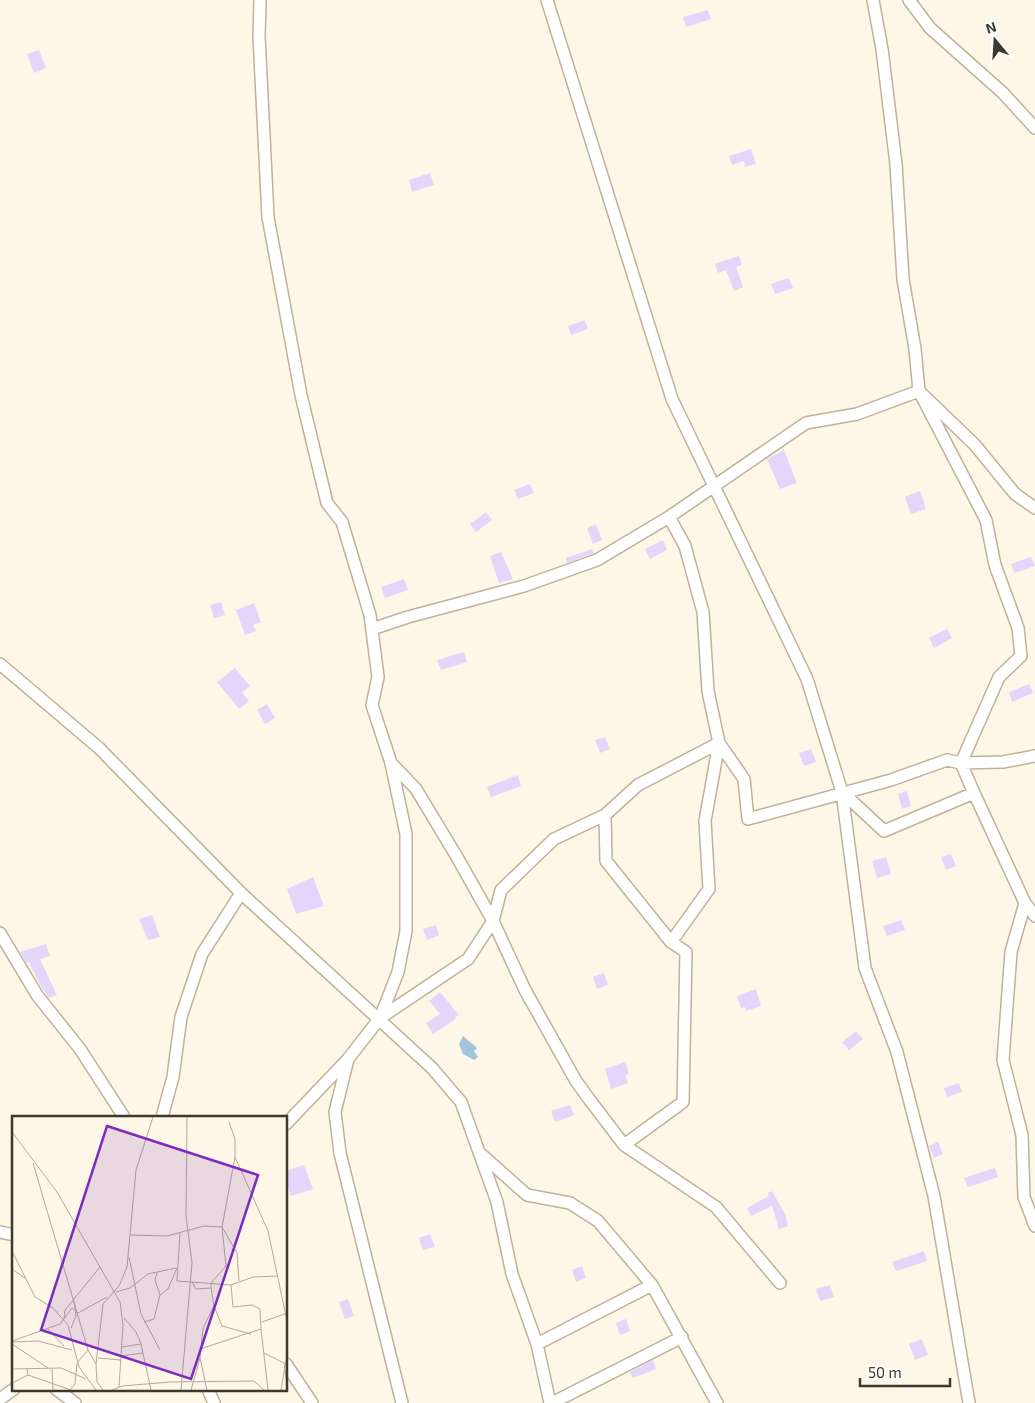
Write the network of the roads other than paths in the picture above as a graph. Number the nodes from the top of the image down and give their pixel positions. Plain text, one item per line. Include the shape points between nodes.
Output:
1 (260, 0) edge
2 (547, 0) edge
3 (873, 0) edge
4 (908, 0) edge
5 (1035, 128) edge
6 (918, 391) junction
7 (714, 487) junction
8 (1035, 508) edge
9 (669, 517) junction
10 (372, 629) junction
11 (0, 664) edge
12 (719, 743) junction
13 (1035, 756) edge
14 (391, 763) junction
15 (961, 763) junction
16 (842, 792) junction
17 (974, 793) junction
18 (605, 815) junction
19 (242, 893) junction
20 (1025, 903) junction
21 (1035, 916) edge
22 (493, 921) junction
23 (0, 933) edge
24 (671, 942) junction
25 (380, 1018) junction
26 (348, 1058) junction
27 (123, 1116) edge
28 (162, 1116) edge
29 (288, 1122) edge
30 (624, 1145) junction
31 (482, 1154) junction
32 (1035, 1191) edge
33 (1024, 1197) junction
34 (1035, 1226) edge
35 (780, 1283) dead end
36 (652, 1285) junction
37 (682, 1337) junction
38 (537, 1344) junction
39 (288, 1367) edge
40 (13, 1390) edge
41 (57, 1390) edge
42 (208, 1390) edge
43 (0, 1399) edge
44 (75, 1403) edge
45 (214, 1403) edge
46 (312, 1403) edge
47 (402, 1403) edge
48 (551, 1403) edge
49 (717, 1403) edge
50 (969, 1403) edge

1 - 10 street via 268,217 301,396 327,502 342,522
2 - 7 street via 672,399
3 - 6 street via 896,164 903,279 915,349
4 - 5 street via 930,28 1003,94
6 - 7 street via 857,414 806,423
6 - 8 street via 975,445 1015,494
6 - 15 street via 986,520 996,564 1018,628 1021,656 1000,677
7 - 9 street
7 - 16 street via 807,679
9 - 10 street via 597,560 524,586
9 - 12 street via 685,546 703,612 708,691
10 - 14 street via 378,677 372,706
11 - 19 street via 99,748
12 - 16 street via 744,779 748,818
12 - 18 street via 638,785
12 - 24 street via 705,821 709,889
13 - 15 street via 1003,762
14 - 22 street via 416,788
14 - 25 street via 406,834 406,931 398,972
15 - 16 street via 946,760 891,780
15 - 17 street
16 - 17 street via 884,831
16 - 50 street via 864,968 897,1052 934,1196
17 - 20 street
18 - 22 street via 554,839 500,890
18 - 24 street via 606,861
19 - 25 street
19 - 28 street via 202,954 181,1017
20 - 21 street
20 - 33 street via 1011,952 1003,1060 1022,1135
22 - 25 street via 468,959
22 - 30 street via 524,990 576,1081
23 - 27 street via 37,995 80,1049
24 - 30 street via 686,952 683,1102
25 - 26 street
25 - 31 street via 432,1068 461,1102
26 - 29 street
26 - 47 street via 334,1112 340,1153
30 - 35 street via 716,1207
31 - 36 street via 527,1194 570,1203 598,1221
31 - 38 street via 497,1202 512,1274
32 - 33 street
33 - 34 street
36 - 37 street
36 - 38 street
37 - 48 street
37 - 49 street
38 - 48 street
39 - 46 street
40 - 43 street
41 - 44 street
42 - 45 street

